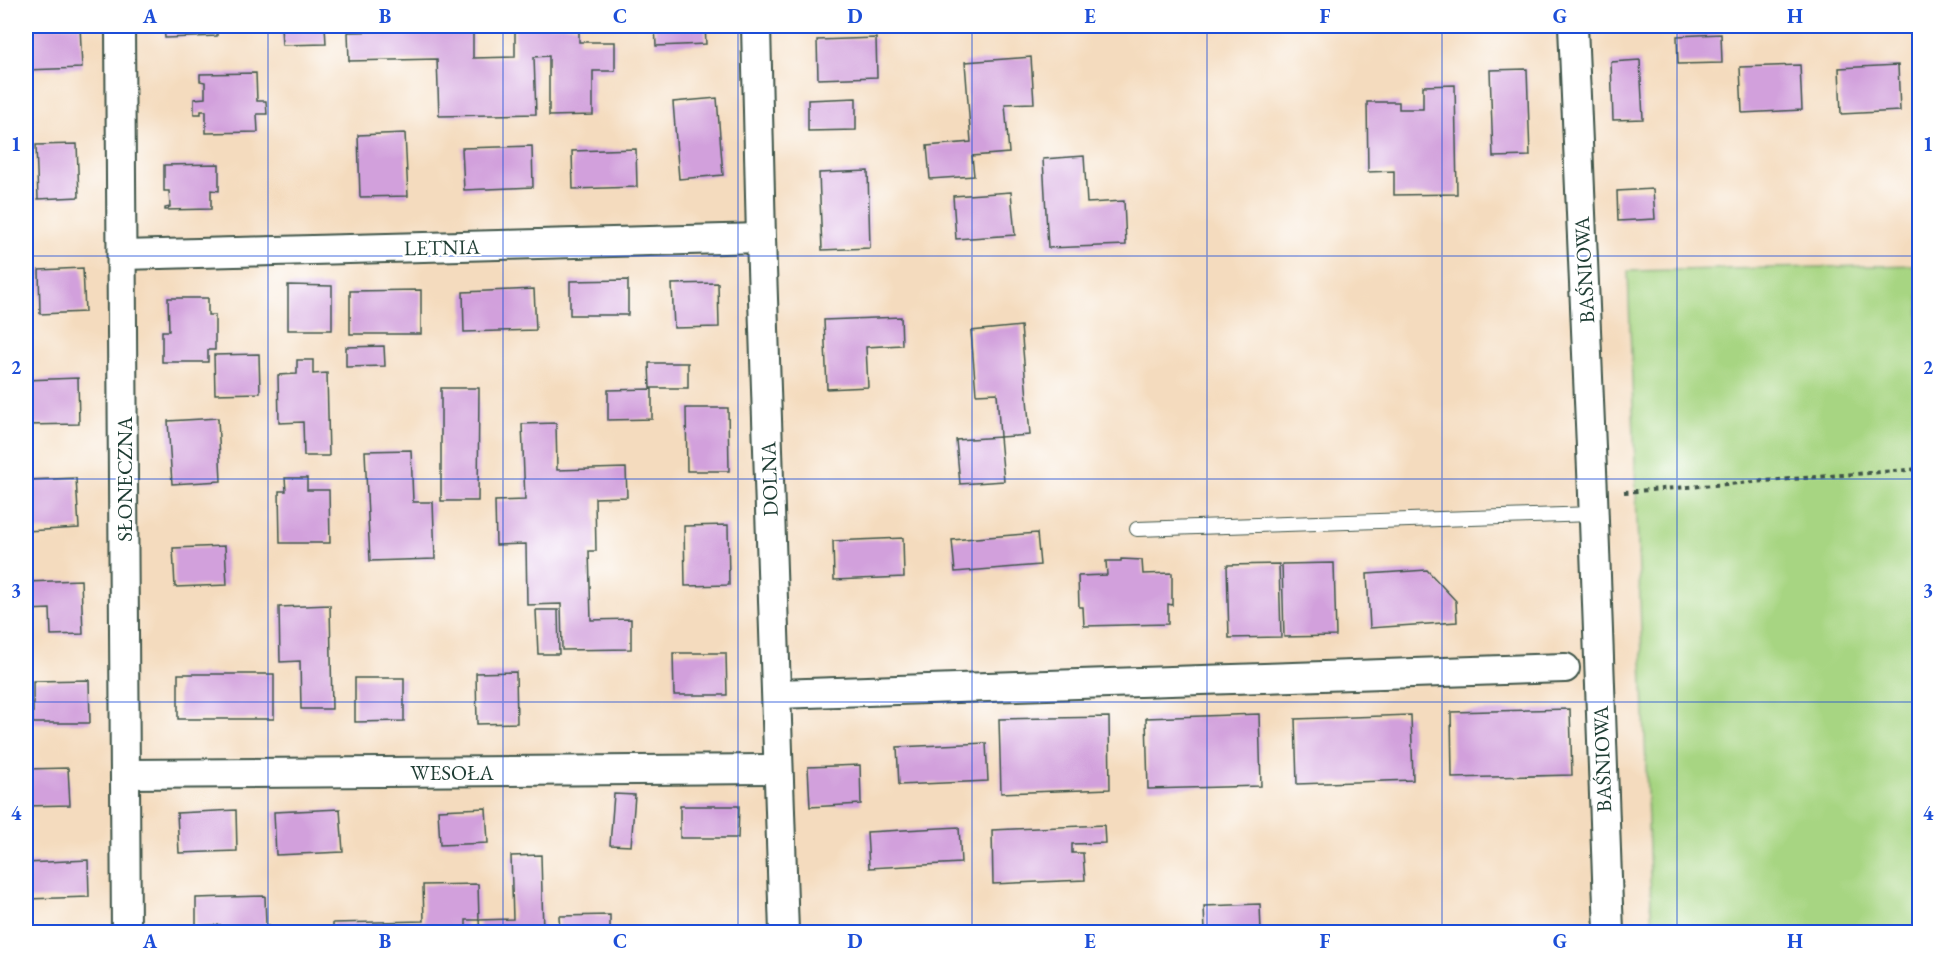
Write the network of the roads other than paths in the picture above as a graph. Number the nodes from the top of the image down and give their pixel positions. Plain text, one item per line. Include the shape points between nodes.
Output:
1 (120, 26) edge
2 (756, 26) edge
3 (1573, 26) edge
4 (760, 238) junction
5 (123, 255) junction
6 (1593, 504) junction
7 (1137, 529) dead end
8 (1565, 668) dead end
9 (777, 694) junction
10 (778, 769) junction
11 (125, 774) junction
12 (126, 933) edge
13 (784, 933) edge
14 (1609, 933) edge

1 - 5 street, SŁONECZNA
2 - 4 street, DOLNA
3 - 6 street, BAŚNIOWA
4 - 5 street, LETNIA
4 - 9 street, DOLNA
5 - 11 street, SŁONECZNA
6 - 7 lane
6 - 14 street, BAŚNIOWA
8 - 9 street
9 - 10 street, DOLNA
10 - 11 street, WESOŁA
10 - 13 street, DOLNA
11 - 12 street, SŁONECZNA

